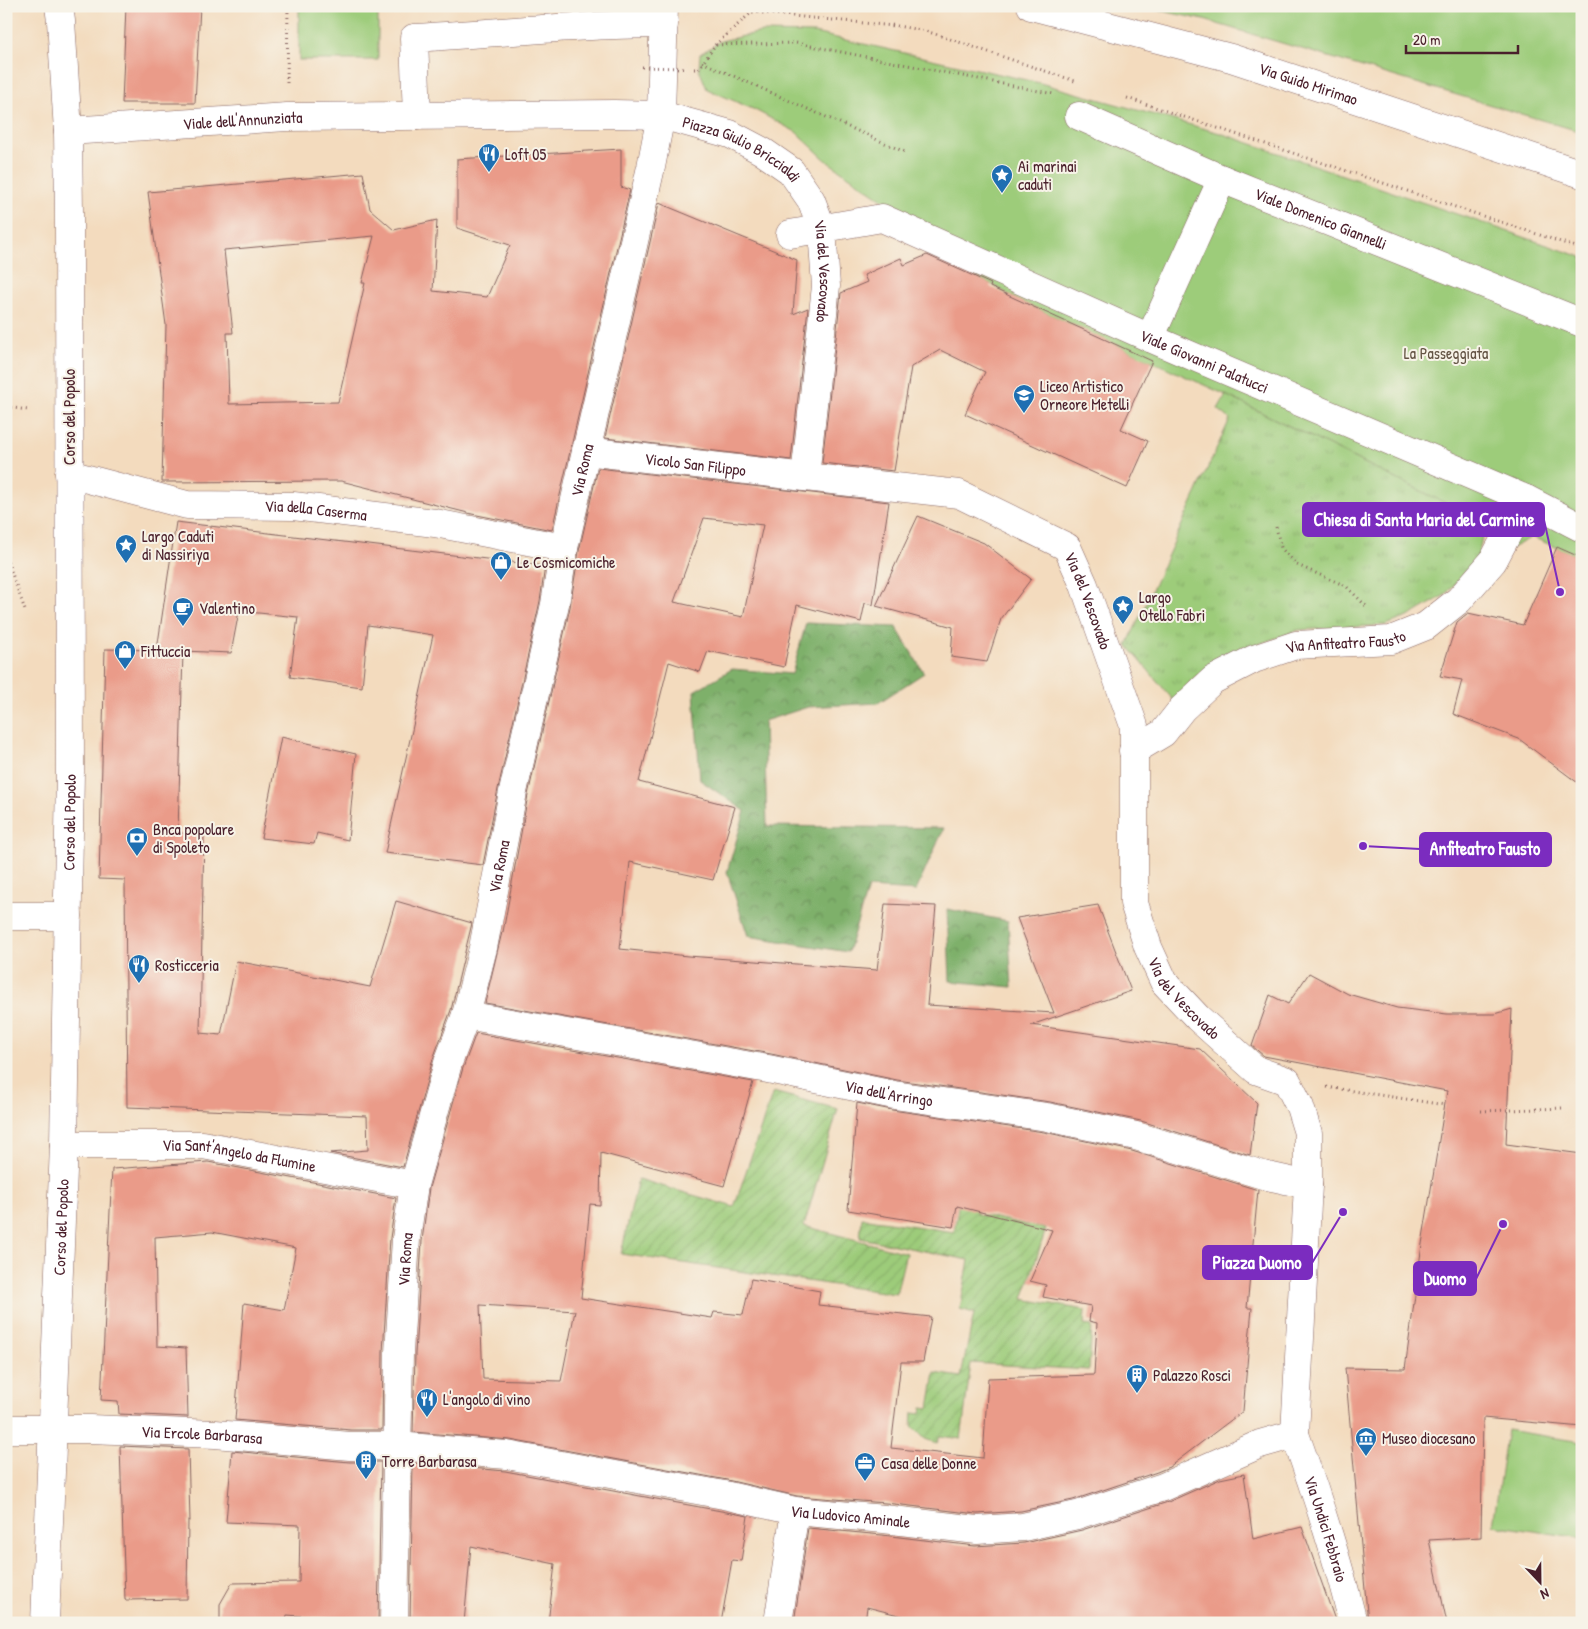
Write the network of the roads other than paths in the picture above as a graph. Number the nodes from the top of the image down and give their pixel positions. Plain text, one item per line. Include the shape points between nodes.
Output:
1 (1031, 6) edge
2 (62, 11) edge
3 (578, 16) edge
4 (664, 25) edge
5 (661, 115) junction
6 (417, 116) junction
7 (1079, 116) dead end
8 (68, 130) junction
9 (1582, 174) edge
10 (1222, 179) junction
11 (811, 200) joint
12 (822, 228) junction
13 (790, 234) dead end
14 (1582, 323) edge
15 (1150, 338) junction
16 (586, 451) junction
17 (69, 474) junction
18 (805, 477) junction
19 (1526, 499) junction
20 (1582, 528) edge
21 (564, 548) junction
22 (1133, 751) junction
23 (6, 916) edge
24 (68, 916) junction
25 (466, 1015) junction
26 (64, 1145) junction
27 (414, 1185) junction
28 (1308, 1185) junction
29 (6, 1429) edge
30 (53, 1429) junction
31 (1295, 1434) junction
32 (397, 1446) junction
33 (794, 1511) junction
34 (45, 1623) edge
35 (394, 1623) edge
36 (778, 1623) edge
37 (1353, 1623) edge

1 - 9 street, Via Guido Mirimao via 1231,58
2 - 8 street, Corso del Popolo
3 - 4 street via 628,24
3 - 6 street via 414,38
4 - 5 street, Via Roma
5 - 6 street, Viale dell'Annunziata
5 - 11 street, Piazza Giulio Briccialdi via 730,134 762,151 791,171
5 - 16 street, Via Roma via 659,169
6 - 8 street, Viale dell'Annunziata via 287,117
7 - 10 street, Viale Domenico Giannelli
8 - 17 street, Corso del Popolo
10 - 14 street, Viale Domenico Giannelli
10 - 15 street
11 - 12 street, Via del Vescovado
12 - 13 street
12 - 15 street, Viale Giovanni Palatucci via 882,218
12 - 18 street, Via del Vescovado via 826,286
15 - 19 street, Viale Giovanni Palatucci
16 - 18 street, Vicolo San Filippo
16 - 21 street, Via Roma
17 - 21 street, Via della Caserma via 187,505 294,506 436,523
17 - 24 street, Corso del Popolo
18 - 22 street, Via del Vescovado via 959,494 1067,547 1084,585 1134,726
19 - 20 street, Viale Giovanni Palatucci
19 - 22 street, Via Anfiteatro Fausto via 1493,561 1459,600 1426,626 1391,640 1296,644 1254,659 1213,680 1182,709 1163,733
21 - 25 street, Via Roma via 555,604 512,792 484,948
22 - 28 street, Via del Vescovado via 1125,777 1134,903 1148,947 1164,982 1198,1018 1256,1070 1287,1081 1300,1107 1308,1134
23 - 24 street
24 - 26 street, Corso del Popolo
25 - 27 street, Via Roma via 448,1062
25 - 28 street, Via dell'Arringo via 894,1095 1047,1117 1136,1136
26 - 27 street, Via Sant'Angelo da Flumine via 203,1145
26 - 30 street, Corso del Popolo
27 - 32 street, Via Roma via 406,1239
28 - 31 street
29 - 30 street, Via Ercole Barbarasa
30 - 32 street, Via Ercole Barbarasa via 215,1434 350,1446
30 - 34 street, Corso del Popolo
31 - 33 street, Via Ludovico Aminale via 1260,1444 1163,1487 1077,1515 1023,1526 977,1530
31 - 37 street, Via Undici Febbraio
32 - 33 street, Via Ludovico Aminale via 507,1455
32 - 35 street, Via Roma
33 - 36 street

